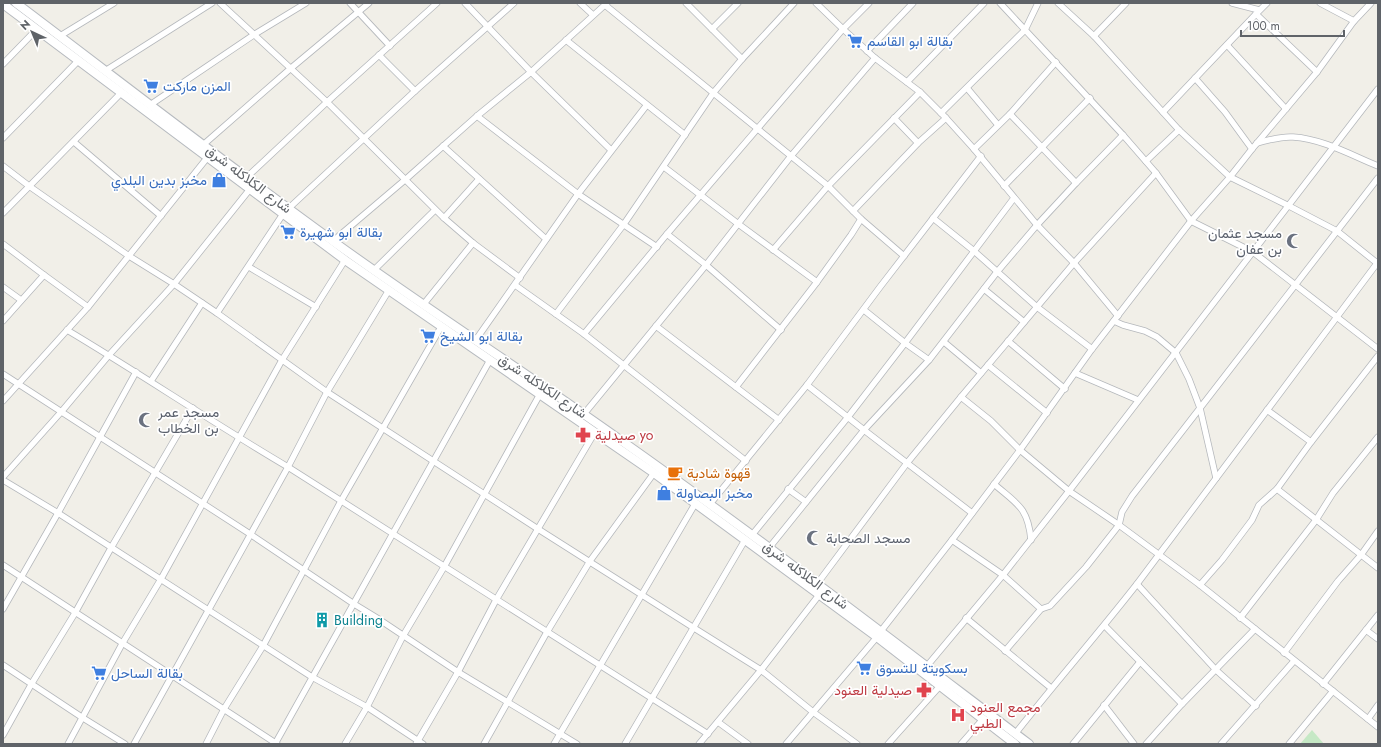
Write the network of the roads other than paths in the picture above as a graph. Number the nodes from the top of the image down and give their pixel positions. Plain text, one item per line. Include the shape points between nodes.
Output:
1 (114, 3) edge
2 (212, 3) edge
3 (220, 3) edge
4 (306, 3) edge
5 (350, 3) edge
6 (369, 3) edge
7 (437, 3) edge
8 (464, 3) edge
9 (514, 3) edge
10 (580, 3) edge
11 (686, 3) edge
12 (738, 3) edge
13 (794, 3) edge
14 (816, 3) edge
15 (869, 3) edge
16 (913, 3) edge
17 (984, 3) edge
18 (1000, 3) edge
19 (1038, 3) edge
20 (1058, 3) edge
21 (1126, 3) edge
22 (1232, 3) edge
23 (1267, 3) edge
24 (1320, 3) edge
25 (1371, 3) edge
26 (3, 4) edge
27 (21, 4) edge
28 (606, 4) edge
29 (359, 12) junction
30 (1257, 12) junction
31 (593, 15) junction
32 (1354, 21) junction
33 (487, 26) junction
34 (37, 29) junction
35 (712, 29) junction
36 (843, 29) junction
37 (1025, 30) junction
38 (255, 34) junction
39 (60, 36) junction
40 (1094, 36) junction
41 (566, 40) junction
42 (1227, 45) junction
43 (390, 46) junction
44 (867, 51) junction
45 (379, 55) junction
46 (875, 58) junction
47 (742, 59) junction
48 (78, 61) junction
49 (1056, 62) junction
50 (3, 64) edge
51 (290, 69) junction
52 (105, 71) junction
53 (531, 72) junction
54 (1317, 72) junction
55 (1195, 78) junction
56 (907, 82) junction
57 (967, 88) junction
58 (1378, 89) edge
59 (415, 91) junction
60 (714, 92) junction
61 (920, 92) junction
62 (121, 93) junction
63 (1090, 98) junction
64 (327, 102) junction
65 (150, 105) junction
66 (646, 106) junction
67 (1286, 109) junction
68 (1163, 112) junction
69 (941, 113) junction
70 (1010, 114) junction
71 (477, 116) junction
72 (894, 118) junction
73 (946, 118) junction
74 (998, 125) junction
75 (758, 129) junction
76 (1179, 130) junction
77 (1123, 135) junction
78 (685, 136) junction
79 (3, 138) edge
80 (364, 139) junction
81 (74, 142) junction
82 (1257, 143) junction
83 (918, 144) junction
84 (203, 145) junction
85 (443, 146) junction
86 (1334, 147) junction
87 (1042, 148) junction
88 (974, 149) junction
89 (1252, 149) junction
90 (611, 150) junction
91 (791, 156) junction
92 (981, 156) junction
93 (207, 158) junction
94 (1146, 161) junction
95 (3, 166) edge
96 (1378, 166) edge
97 (664, 167) junction
98 (1156, 173) junction
99 (247, 177) junction
100 (1230, 177) junction
101 (1378, 178) edge
102 (406, 179) junction
103 (479, 179) junction
104 (1076, 183) junction
105 (29, 186) junction
106 (828, 186) junction
107 (1004, 186) junction
108 (250, 189) junction
109 (578, 194) junction
110 (701, 195) junction
111 (1014, 198) junction
112 (1289, 206) junction
113 (435, 210) junction
114 (286, 211) junction
115 (853, 211) junction
116 (3, 213) edge
117 (161, 216) junction
118 (444, 218) junction
119 (933, 218) junction
120 (861, 219) junction
121 (1191, 221) junction
122 (737, 223) junction
123 (624, 224) junction
124 (1037, 225) junction
125 (1337, 231) junction
126 (667, 234) junction
127 (546, 239) junction
128 (332, 241) junction
129 (473, 243) junction
130 (3, 244) edge
131 (657, 247) junction
132 (773, 250) junction
133 (974, 251) junction
134 (1253, 252) junction
135 (129, 256) junction
136 (904, 256) junction
137 (345, 260) junction
138 (1378, 263) edge
139 (1074, 264) junction
140 (706, 265) junction
141 (249, 267) junction
142 (374, 270) junction
143 (996, 272) junction
144 (44, 275) junction
145 (520, 278) junction
146 (817, 282) junction
147 (174, 284) junction
148 (515, 285) junction
149 (1295, 285) junction
150 (3, 287) edge
151 (984, 289) junction
152 (389, 290) junction
153 (21, 300) junction
154 (202, 303) junction
155 (423, 305) junction
156 (88, 307) junction
157 (316, 307) junction
158 (1037, 307) junction
159 (864, 310) junction
160 (217, 313) junction
161 (556, 314) junction
162 (1118, 316) junction
163 (1337, 317) junction
164 (3, 321) edge
165 (1114, 321) junction
166 (1024, 322) junction
167 (656, 326) junction
168 (441, 327) junction
169 (67, 330) junction
170 (781, 330) junction
171 (584, 334) junction
172 (475, 341) junction
173 (1008, 341) junction
174 (944, 342) junction
175 (905, 344) junction
176 (1092, 349) junction
177 (1378, 349) edge
178 (1176, 353) junction
179 (109, 355) junction
180 (1378, 356) edge
181 (282, 360) junction
182 (490, 360) junction
183 (929, 360) junction
184 (624, 365) junction
185 (988, 365) junction
186 (136, 372) junction
187 (981, 373) junction
188 (1075, 373) junction
189 (3, 374) edge
190 (151, 381) junction
191 (19, 384) junction
192 (808, 385) junction
193 (736, 387) junction
194 (1064, 389) junction
195 (327, 392) junction
196 (540, 394) junction
197 (961, 398) junction
198 (1138, 400) junction
199 (3, 402) edge
200 (193, 408) junction
201 (1200, 408) junction
202 (1267, 410) junction
203 (62, 411) junction
204 (1047, 413) junction
205 (584, 414) junction
206 (848, 417) junction
207 (779, 420) junction
208 (383, 428) junction
209 (864, 430) junction
210 (595, 432) junction
211 (101, 437) junction
212 (1378, 437) edge
213 (239, 438) junction
214 (1311, 442) junction
215 (1020, 450) junction
216 (434, 460) junction
217 (746, 461) junction
218 (908, 463) junction
219 (288, 467) junction
220 (155, 473) junction
221 (654, 473) junction
222 (3, 477) edge
223 (1216, 478) junction
224 (3, 480) edge
225 (994, 484) junction
226 (788, 489) junction
227 (1277, 489) junction
228 (1069, 492) junction
229 (484, 494) junction
230 (342, 500) junction
231 (806, 502) junction
232 (202, 504) junction
233 (695, 504) junction
234 (710, 504) junction
235 (58, 513) junction
236 (972, 513) junction
237 (1316, 520) junction
238 (1119, 525) junction
239 (538, 529) junction
240 (1378, 531) edge
241 (250, 534) junction
242 (393, 534) junction
243 (752, 535) junction
244 (745, 540) junction
245 (952, 540) junction
246 (1031, 540) junction
247 (111, 548) junction
248 (769, 548) junction
249 (1159, 554) junction
250 (1361, 555) junction
251 (590, 561) junction
252 (3, 565) edge
253 (444, 567) junction
254 (1378, 568) edge
255 (304, 571) junction
256 (1003, 575) junction
257 (22, 578) junction
258 (162, 579) junction
259 (817, 584) junction
260 (1137, 584) junction
261 (1200, 585) junction
262 (642, 595) junction
263 (819, 595) junction
264 (496, 600) junction
265 (354, 604) junction
266 (3, 608) edge
267 (1041, 609) junction
268 (208, 610) junction
269 (75, 613) junction
270 (1378, 615) edge
271 (966, 618) junction
272 (1240, 618) junction
273 (1105, 626) junction
274 (694, 628) junction
275 (1255, 629) junction
276 (1366, 630) junction
277 (547, 632) junction
278 (879, 634) junction
279 (403, 636) junction
280 (1378, 639) edge
281 (122, 644) junction
282 (263, 646) junction
283 (1005, 651) junction
284 (1284, 653) junction
285 (1294, 661) junction
286 (1140, 662) junction
287 (3, 665) edge
288 (601, 666) junction
289 (927, 666) junction
290 (761, 670) junction
291 (1216, 670) junction
292 (458, 672) junction
293 (171, 676) junction
294 (312, 677) junction
295 (32, 683) junction
296 (1323, 684) junction
297 (940, 686) junction
298 (1051, 688) junction
299 (1333, 691) junction
300 (653, 698) junction
301 (508, 703) junction
302 (1104, 704) junction
303 (1182, 704) junction
304 (1378, 705) edge
305 (1256, 706) junction
306 (367, 708) junction
307 (224, 709) junction
308 (813, 712) junction
309 (83, 718) junction
310 (983, 719) junction
311 (1368, 719) junction
312 (718, 722) junction
313 (1378, 727) edge
314 (3, 734) edge
315 (560, 734) junction
316 (708, 734) junction
317 (1015, 734) junction
318 (417, 742) edge
319 (68, 744) edge
320 (125, 744) edge
321 (134, 744) edge
322 (206, 744) edge
323 (275, 744) edge
324 (345, 744) edge
325 (423, 744) edge
326 (484, 744) edge
327 (554, 744) edge
328 (577, 744) edge
329 (625, 744) edge
330 (699, 744) edge
331 (748, 744) edge
332 (786, 744) edge
333 (857, 744) edge
334 (888, 744) edge
335 (961, 744) edge
336 (1015, 744) edge
337 (1029, 744) edge
338 (1073, 744) edge
339 (1134, 744) edge
340 (1146, 744) edge
341 (1221, 744) edge
342 (1289, 744) edge

1 - 39 street
2 - 52 street
3 - 38 street
4 - 38 street
5 - 29 street
6 - 29 street
7 - 43 street
8 - 33 street
9 - 33 street
10 - 31 street
11 - 35 street
12 - 35 street
13 - 47 street
14 - 36 street
15 - 36 street
16 - 44 street
17 - 56 street
18 - 37 street
19 - 37 street
20 - 40 street
21 - 40 street
22 - 30 street
23 - 30 street
24 - 32 street
25 - 32 street
26 - 34 street, شارع الكلاكله شرق
27 - 39 street, شارع الكلاكله شرق
28 - 31 street
28 - 60 street
29 - 43 street
29 - 51 street
30 - 42 street
30 - 54 street
31 - 41 street
32 - 54 street
33 - 53 street
33 - 59 street
34 - 48 street, شارع الكلاكله شرق
34 - 50 street
35 - 47 street
36 - 44 street
36 - 75 street
37 - 49 street
37 - 57 street
38 - 51 street
38 - 65 street
39 - 52 street, شارع الكلاكله شرق
40 - 68 street
41 - 53 street
41 - 66 street
42 - 55 street
42 - 67 street
43 - 45 street
44 - 46 street
45 - 59 street
45 - 64 street
46 - 56 street
46 - 91 street
47 - 60 street
48 - 62 street, شارع الكلاكله شرق
48 - 79 street
49 - 63 street
49 - 70 street
51 - 64 street
51 - 84 street
52 - 65 street, شارع الكلاكله شرق
53 - 71 street
53 - 90 street
54 - 67 street
55 - 68 street
55 - 89 street
56 - 61 street
57 - 69 street
57 - 74 street
58 - 86 street
59 - 80 street
60 - 75 street
60 - 78 street
61 - 69 street
61 - 72 street
62 - 81 street
62 - 93 street, شارع الكلاكله شرق
63 - 77 street
63 - 87 street
64 - 80 street
64 - 99 street
65 - 84 street, شارع الكلاكله شرق
66 - 78 street
66 - 90 street
67 - 82 street
68 - 76 street
69 - 73 street
70 - 74 street
70 - 87 street
71 - 85 street
71 - 109 street
72 - 83 street
72 - 106 street
73 - 83 street
73 - 88 street
74 - 88 street
75 - 91 street
75 - 110 street
76 - 94 street
76 - 100 street
77 - 94 street
77 - 104 street
78 - 97 street
80 - 102 street
80 - 114 street
81 - 105 street
81 - 117 street
82 - 86 street via 1293,136
82 - 89 street
83 - 115 street
84 - 99 street, شارع الكلاكله شرق
85 - 102 street
85 - 103 street
86 - 96 street
86 - 112 street
87 - 104 street
87 - 107 street
88 - 92 street
89 - 100 street
90 - 109 street
91 - 106 street
91 - 122 street
92 - 107 street
92 - 119 street
93 - 108 street, شارع الكلاكله شرق
93 - 117 street
94 - 98 street
95 - 105 street
97 - 110 street
97 - 123 street
98 - 121 street
98 - 139 street
99 - 114 street, شارع الكلاكله شرق
100 - 112 street
100 - 121 street
101 - 125 street
102 - 113 street
102 - 128 street
103 - 118 street
103 - 127 street
104 - 124 street
105 - 116 street
105 - 135 street
106 - 115 street
106 - 132 street
107 - 111 street
108 - 114 street, شارع الكلاكله شرق
108 - 147 street
109 - 123 street
109 - 127 street
110 - 122 street
110 - 126 street
111 - 124 street
111 - 133 street
112 - 125 street
112 - 134 street
113 - 118 street
113 - 142 street
114 - 128 street, شارع الكلاكله شرق
114 - 137 street, شارع الكلاكله شرق
114 - 141 street
115 - 120 street
117 - 135 street
118 - 129 street
119 - 133 street
119 - 136 street
120 - 136 street
120 - 146 street
121 - 134 street
121 - 162 street
122 - 132 street
122 - 140 street
123 - 131 street
123 - 161 street
124 - 139 street
124 - 143 street
125 - 138 street
125 - 149 street
126 - 131 street
126 - 140 street
127 - 145 street
128 - 142 street, شارع الكلاكله شرق
129 - 145 street
129 - 155 street
130 - 144 street
131 - 171 street
132 - 146 street
133 - 143 street
133 - 175 street
134 - 149 street
134 - 178 street
135 - 147 street
135 - 156 street
136 - 159 street
137 - 152 street, شارع الكلاكله شرق
137 - 157 street
138 - 163 street
139 - 158 street
139 - 162 street
140 - 167 street
140 - 170 street
141 - 157 street
141 - 160 street
142 - 155 street, شارع الكلاكله شرق
143 - 151 street
143 - 158 street
144 - 153 street
144 - 156 street
145 - 148 street
146 - 170 street
147 - 154 street
147 - 179 street
148 - 161 street
148 - 172 street
149 - 163 street
149 - 201 street
150 - 153 street
151 - 166 street
151 - 174 street
152 - 168 street, شارع الكلاكله شرق
152 - 195 street
153 - 164 street
154 - 160 street
154 - 190 street
155 - 172 street, شارع الكلاكله شرق
156 - 169 street
157 - 181 street
158 - 166 street
158 - 176 street
159 - 175 street
159 - 192 street
160 - 181 street
161 - 171 street
162 - 165 street
163 - 177 street
163 - 202 street
165 - 176 street
165 - 178 street via 1157,337
166 - 173 street
167 - 184 street
167 - 193 street
168 - 182 street, شارع الكلاكله شرق
168 - 208 street
169 - 179 street
169 - 191 street
170 - 193 street
171 - 184 street
172 - 205 street, شارع الكلاكله شرق
173 - 185 street
173 - 194 street
174 - 183 street
174 - 187 street
175 - 183 street
175 - 206 street
176 - 188 street
178 - 198 street
178 - 201 street
179 - 186 street
179 - 203 street
180 - 214 street
181 - 195 street
181 - 213 street
182 - 196 street, شارع الكلاكله شرق
182 - 216 street
183 - 209 street
184 - 205 street
184 - 217 street
185 - 187 street
185 - 204 street
186 - 190 street
186 - 211 street
187 - 197 street
188 - 194 street
188 - 198 street
189 - 191 street
190 - 200 street
191 - 199 street
191 - 203 street
192 - 206 street
192 - 207 street
193 - 207 street
194 - 204 street
195 - 208 street
195 - 219 street
196 - 210 street, شارع الكلاكله شرق
196 - 229 street
197 - 215 street via 991,421
197 - 218 street
198 - 228 street
200 - 213 street
200 - 220 street
201 - 223 street
201 - 238 street via 1132,496 1122,512
202 - 214 street
202 - 223 street
203 - 211 street
203 - 222 street
204 - 215 street
205 - 234 street, شارع الكلاكله شرق
206 - 209 street
206 - 226 street
207 - 217 street
208 - 216 street
208 - 230 street
209 - 218 street
209 - 231 street
210 - 221 street, شارع الكلاكله شرق
210 - 239 street
211 - 220 street
211 - 235 street
212 - 237 street via 1333,493
213 - 219 street
213 - 232 street
214 - 227 street
215 - 225 street
215 - 228 street
216 - 229 street
216 - 242 street
217 - 234 street
218 - 236 street
218 - 259 street
219 - 230 street
219 - 241 street
220 - 232 street
220 - 247 street
221 - 233 street, شارع الكلاكله شرق
221 - 251 street
223 - 249 street
224 - 235 street
225 - 236 street
225 - 246 street via 1023,510 1030,525
226 - 231 street
226 - 243 street
227 - 237 street
227 - 261 street via 1260,505 1222,560
228 - 238 street
228 - 246 street
229 - 239 street
229 - 253 street
230 - 242 street
230 - 255 street
231 - 248 street
232 - 241 street
232 - 258 street
233 - 244 street, شارع الكلاكله شرق
233 - 262 street
234 - 243 street, شارع الكلاكله شرق
235 - 247 street
235 - 257 street
236 - 245 street
237 - 250 street
237 - 272 street
238 - 249 street
238 - 267 street via 1086,567 1050,606
239 - 251 street
239 - 264 street
240 - 250 street
241 - 255 street
241 - 268 street
242 - 253 street
242 - 265 street
243 - 248 street, شارع الكلاكله شرق
244 - 263 street, شارع الكلاكله شرق
244 - 274 street
245 - 256 street
245 - 278 street
246 - 256 street
247 - 258 street
247 - 269 street
248 - 259 street, شارع الكلاكله شرق
249 - 260 street
249 - 261 street
250 - 254 street
250 - 284 street via 1338,581
251 - 262 street
251 - 277 street
252 - 257 street
253 - 264 street
253 - 279 street
255 - 265 street
255 - 282 street
256 - 267 street
256 - 271 street
257 - 266 street
257 - 269 street
258 - 268 street
258 - 281 street
259 - 278 street, شارع الكلاكله شرق
260 - 273 street
260 - 291 street
261 - 272 street
262 - 274 street
262 - 288 street
263 - 278 street, شارع الكلاكله شرق
263 - 290 street
264 - 277 street
264 - 292 street
265 - 279 street
265 - 294 street
267 - 283 street
268 - 282 street
268 - 293 street
269 - 281 street
269 - 295 street
270 - 276 street
271 - 283 street
271 - 289 street
272 - 275 street
273 - 286 street
273 - 298 street
274 - 290 street
274 - 300 street
275 - 284 street
275 - 291 street
276 - 280 street
276 - 296 street
277 - 288 street
277 - 301 street
278 - 289 street, شارع الكلاكله شرق
278 - 297 street, شارع الكلاكله شرق
278 - 308 street
279 - 292 street
279 - 306 street
281 - 293 street
281 - 309 street
282 - 294 street
282 - 307 street
283 - 298 street
284 - 285 street
285 - 296 street
285 - 305 street
286 - 302 street
286 - 303 street
287 - 295 street
288 - 300 street
288 - 315 street
289 - 317 street, شارع الكلاكله شرق
290 - 308 street
290 - 312 street
291 - 303 street
291 - 305 street
292 - 301 street
292 - 318 street
293 - 307 street
293 - 321 street
294 - 306 street
294 - 323 street
295 - 309 street
295 - 314 street
296 - 299 street
297 - 310 street, شارع الكلاكله شرق
297 - 334 street
298 - 317 street
299 - 311 street
299 - 342 street
300 - 316 street
300 - 329 street
301 - 315 street
301 - 326 street
302 - 338 street
302 - 339 street
303 - 340 street
304 - 311 street
305 - 341 street
306 - 318 street
306 - 324 street
307 - 322 street
307 - 323 street
308 - 332 street
308 - 333 street
309 - 319 street
309 - 320 street
310 - 335 street
310 - 336 street, شارع الكلاكله شرق
311 - 313 street
312 - 316 street
312 - 331 street
315 - 327 street
315 - 328 street
316 - 330 street
317 - 337 street, شارع الكلاكله شرق
318 - 325 street

